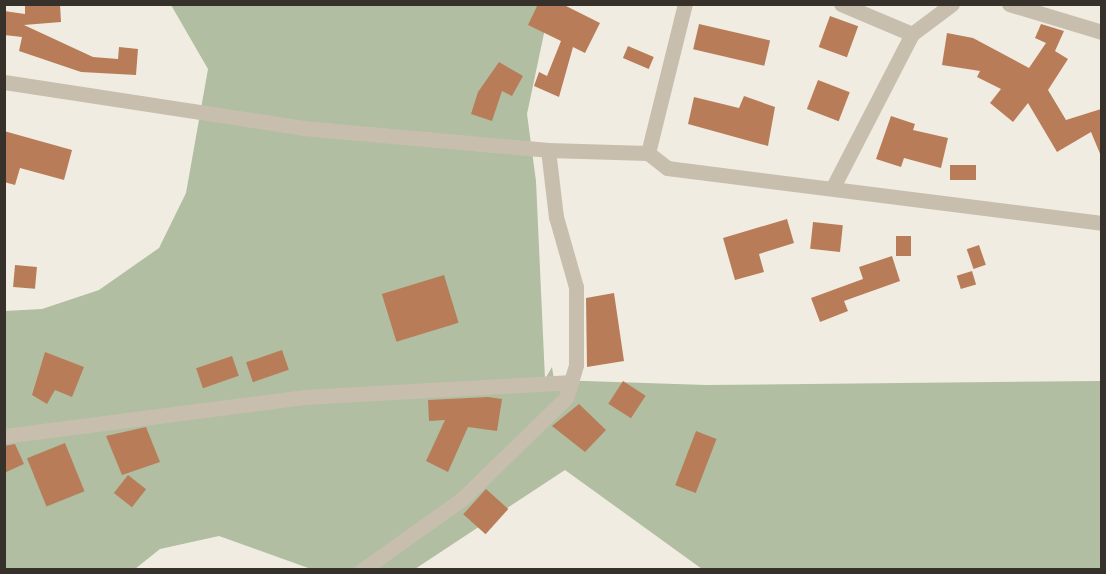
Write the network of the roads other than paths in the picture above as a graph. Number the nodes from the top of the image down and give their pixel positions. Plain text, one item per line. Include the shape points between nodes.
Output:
1 (685, 4) edge
2 (841, 4) edge
3 (952, 4) edge
4 (1009, 4) edge
5 (1101, 32) edge
6 (912, 34) junction
7 (4, 82) edge
8 (548, 150) junction
9 (648, 153) junction
10 (833, 187) junction
11 (1101, 223) edge
12 (572, 382) junction
13 (4, 436) edge
14 (362, 570) edge

1 - 9 street
2 - 6 street
3 - 6 street
4 - 5 street
6 - 10 street
7 - 8 street via 303,128
8 - 9 street
8 - 12 street via 556,217 576,287
9 - 10 street via 667,168
10 - 11 street
12 - 13 street via 305,397
12 - 14 street via 566,398 550,418 462,499

